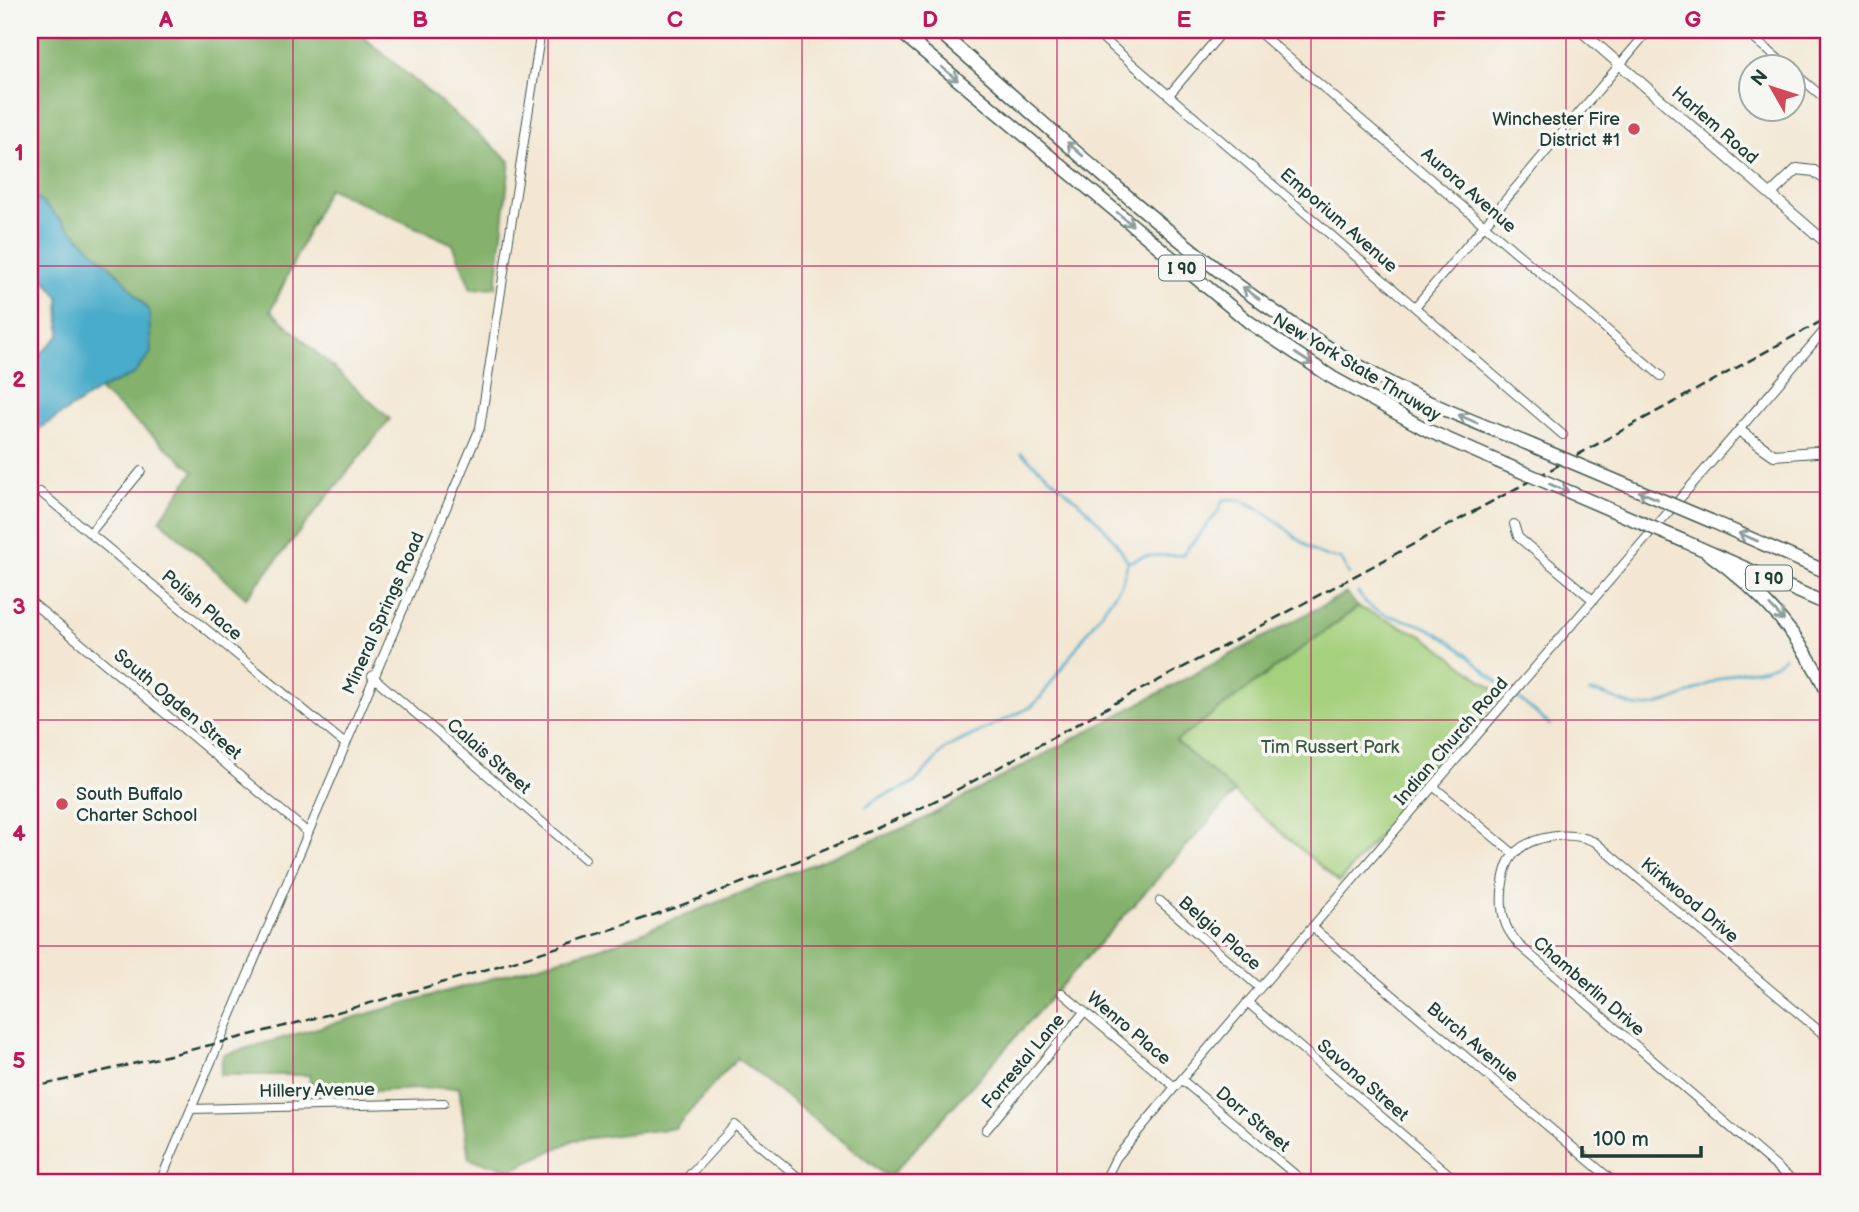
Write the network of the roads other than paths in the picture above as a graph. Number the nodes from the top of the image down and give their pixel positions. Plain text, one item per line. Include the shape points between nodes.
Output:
1 (541, 30) edge
2 (898, 30) edge
3 (937, 30) edge
4 (1093, 30) edge
5 (1224, 30) edge
6 (1256, 30) edge
7 (1580, 30) edge
8 (1649, 30) edge
9 (1743, 30) edge
10 (1770, 52) edge
11 (1620, 64) junction
12 (1806, 82) edge
13 (1169, 95) junction
14 (1829, 102) edge
15 (1829, 182) edge
16 (1771, 194) junction
17 (1485, 225) junction
18 (1829, 245) edge
19 (1415, 307) junction
20 (1829, 325) edge
21 (1661, 376) dead end
22 (1740, 430) junction
23 (1563, 435) dead end
24 (1829, 451) edge
25 (141, 471) dead end
26 (40, 492) dead end
27 (1514, 524) dead end
28 (90, 533) junction
29 (1707, 552) junction
30 (1829, 573) edge
31 (1593, 600) junction
32 (30, 601) edge
33 (1829, 605) edge
34 (372, 676) junction
35 (1829, 695) edge
36 (344, 743) junction
37 (1433, 786) junction
38 (306, 831) junction
39 (1514, 854) junction
40 (585, 859) dead end
41 (1160, 901) dead end
42 (1312, 927) junction
43 (1260, 988) junction
44 (1062, 993) dead end
45 (1247, 1002) junction
46 (1084, 1012) junction
47 (1829, 1039) edge
48 (1182, 1080) junction
49 (1175, 1087) junction
50 (444, 1103) dead end
51 (191, 1108) junction
52 (986, 1130) dead end
53 (160, 1182) edge
54 (600, 1182) edge
55 (628, 1182) edge
56 (683, 1182) edge
57 (804, 1182) edge
58 (1104, 1182) edge
59 (1304, 1182) edge
60 (1458, 1182) edge
61 (1614, 1182) edge
62 (1794, 1182) edge

1 - 34 street, Mineral Springs Road via 480,428
2 -> 29 highway, New York State Thruway / I 90, bridge via 1249,322 1333,377 1417,425
30 -> 3 highway, New York State Thruway / I 90, bridge via 1386,382 1304,331 1216,267
4 - 13 street, Emporium Avenue
5 - 13 street
6 - 17 street, Aurora Avenue
7 - 11 main road, Harlem Road
8 - 11 street
9 - 10 street
11 - 16 main road, Harlem Road
11 - 17 street
12 - 14 street
13 - 19 street, Emporium Avenue
15 - 16 main road via 1814,171 1797,169
16 - 18 main road, Harlem Road
17 - 19 street
17 - 21 street, Aurora Avenue
19 - 23 street, Emporium Avenue
20 - 22 street, Indian Church Road
22 - 24 main road via 1774,455
22 - 31 street, Indian Church Road
25 - 28 street
26 - 28 street, Polish Place
27 - 31 street via 1518,537
28 - 36 street, Polish Place
29 - 33 highway, New York State Thruway / I 90
29 -> 35 highway via 1746,583 1792,630
31 - 37 street, Indian Church Road
32 - 38 street, South Ogden Street
34 - 36 street, Mineral Springs Road
34 - 40 street, Calais Street
36 - 38 street, Mineral Springs Road
37 - 39 street
37 - 42 street, Indian Church Road
38 - 51 street, Mineral Springs Road
39 - 47 street, Kirkwood Drive via 1551,837 1576,835 1595,842
39 - 62 street, Chamberlin Drive via 1504,887 1503,913 1519,945
41 - 43 street, Belgia Place
42 - 43 street, Indian Church Road
42 - 61 street, Burch Avenue
43 - 45 street, Indian Church Road
44 - 46 street, Wenro Place
45 - 48 street, Indian Church Road
45 - 60 street, Savona Street
46 - 49 street, Wenro Place
46 - 52 street, Forrestal Lane
48 - 49 street, Indian Church Road
48 - 59 street, Dorr Street
49 - 58 street, Indian Church Road via 1116,1158
50 - 51 street, Hillery Avenue
51 - 53 street, Mineral Springs Road
54 - 55 street
56 - 57 street via 735,1125

